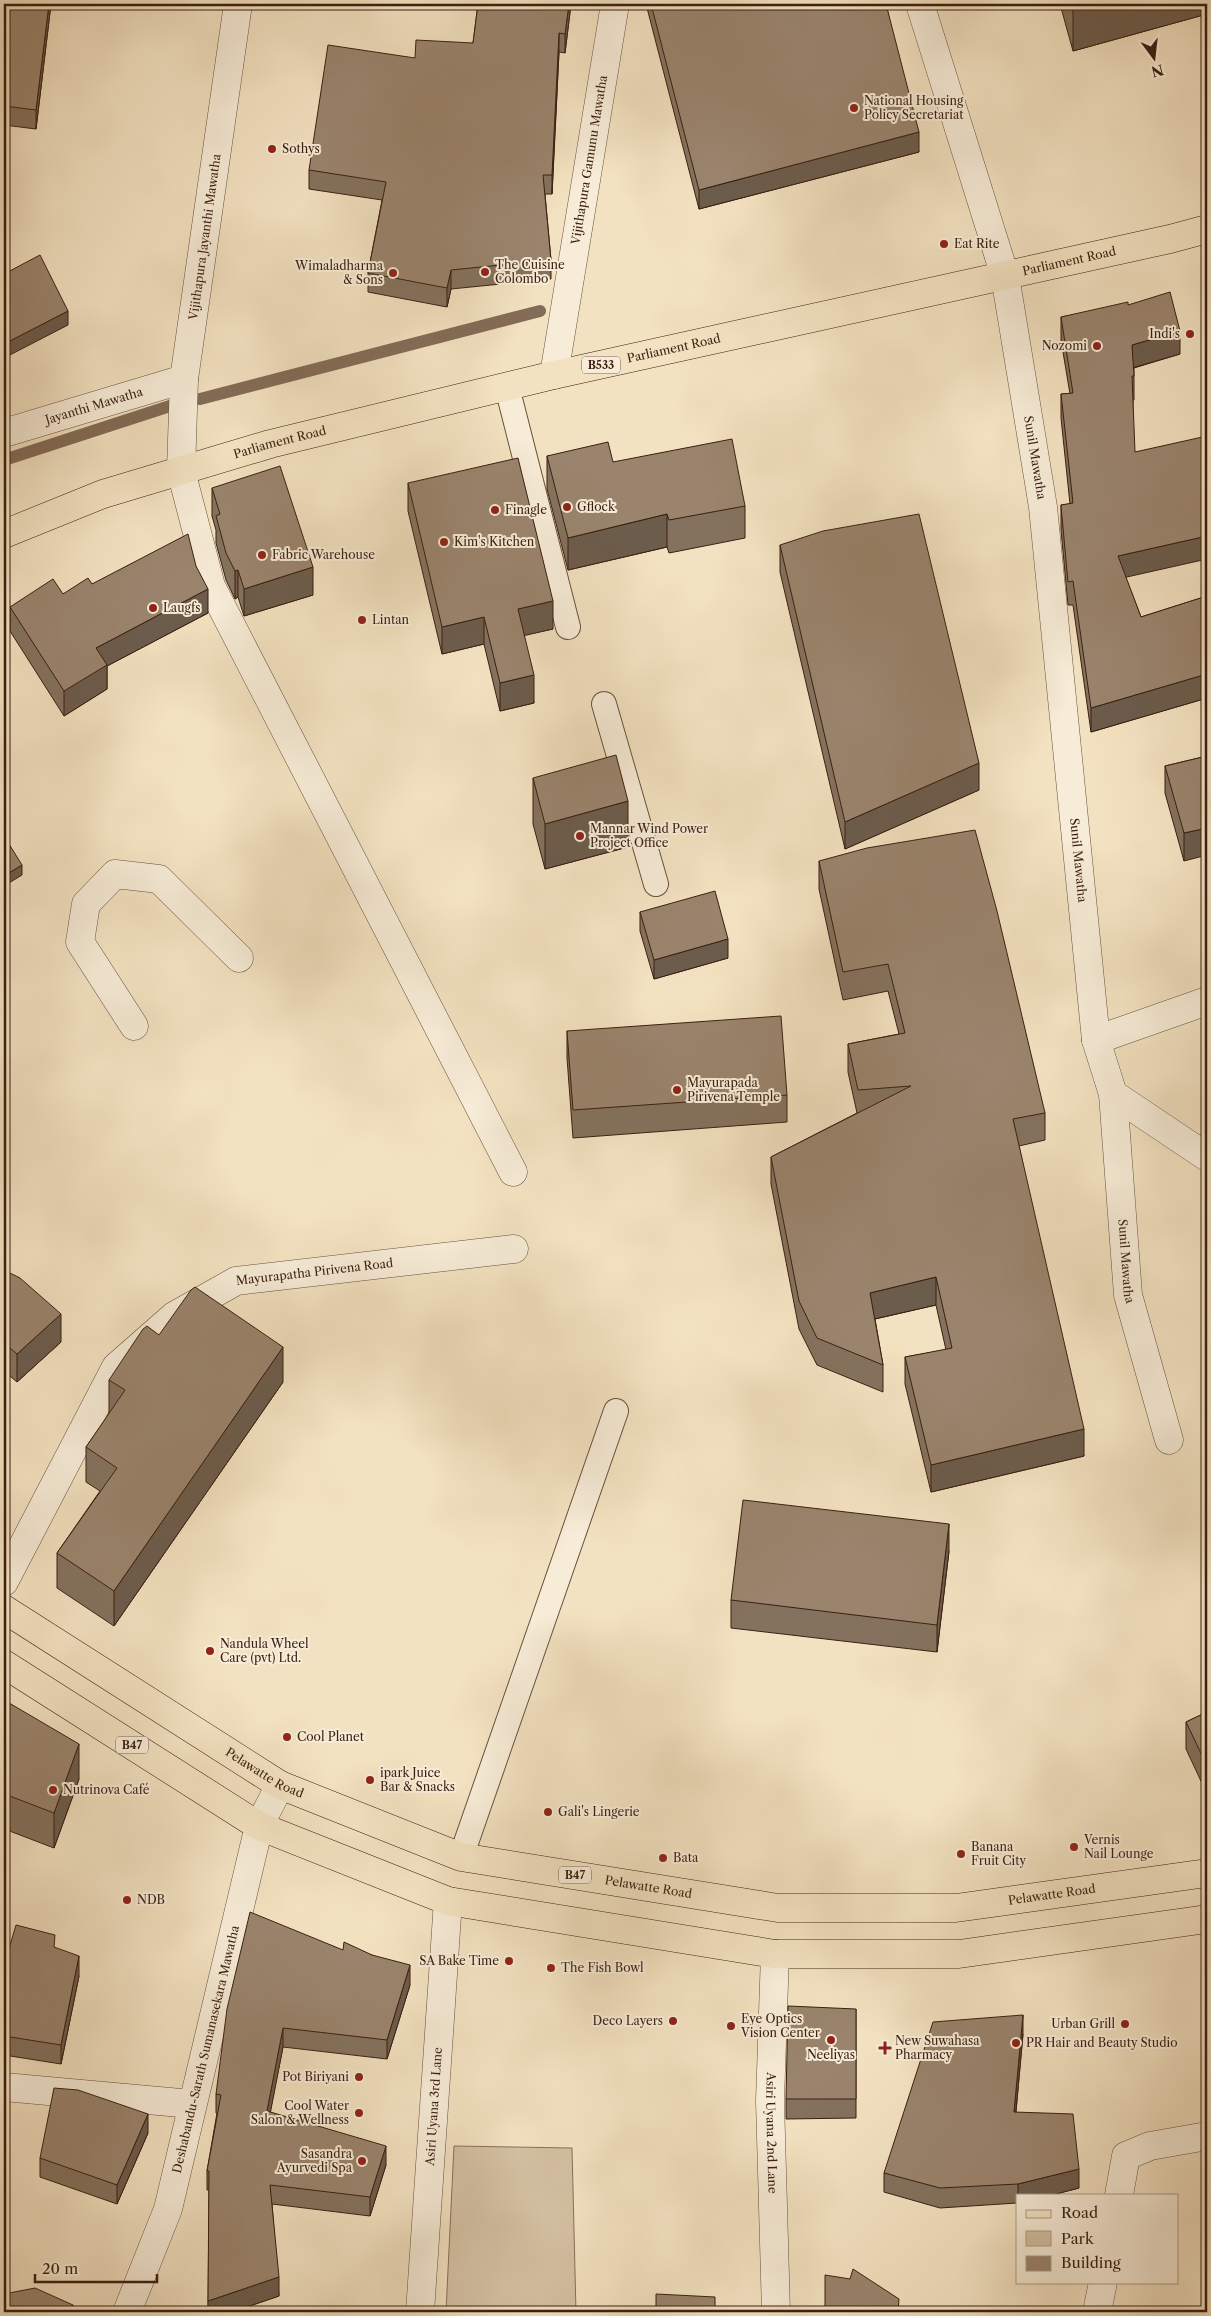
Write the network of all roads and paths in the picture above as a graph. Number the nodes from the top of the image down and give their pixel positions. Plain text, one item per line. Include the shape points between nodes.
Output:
1 (238, 4) edge
2 (615, 4) edge
3 (920, 4) edge
4 (1207, 229) edge
5 (1005, 276) junction
6 (554, 375) junction
7 (184, 379) junction
8 (507, 387) junction
9 (4, 433) edge
10 (181, 471) junction
11 (4, 534) edge
12 (568, 627) dead end
13 (604, 704) dead end
14 (656, 884) dead end
15 (239, 958) dead end
16 (1207, 1001) edge
17 (134, 1026) dead end
18 (1096, 1040) junction
19 (1113, 1094) junction
20 (1207, 1157) edge
21 (513, 1172) dead end
22 (514, 1249) dead end
23 (616, 1411) dead end
24 (1169, 1440) dead end
25 (4, 1582) edge
26 (4, 1608) edge
27 (4, 1664) edge
28 (280, 1785) junction
29 (259, 1826) junction
30 (461, 1857) junction
31 (1207, 1873) edge
32 (448, 1901) junction
33 (1207, 1919) edge
34 (775, 1954) junction
35 (4, 2087) edge
36 (192, 2104) junction
37 (1207, 2136) edge
38 (1119, 2194) edge
39 (1103, 2284) edge
40 (127, 2312) edge
41 (420, 2312) edge
42 (776, 2312) edge
43 (1097, 2312) edge

1 - 7 street, Vijithapura Jayanthi Mawatha
2 - 6 street, Vijithapura Gamunu Mawatha
3 - 5 street, Sunil Mawatha
4 - 5 main road, Parliament Road / B533
5 - 6 main road, Parliament Road / B533
5 - 18 street, Sunil Mawatha via 1043,507
6 - 8 main road, Parliament Road / B533
7 - 9 street, Jayanthi Mawatha
7 - 10 street, Vijithapura Jayanthi Mawatha
8 - 10 main road, Parliament Road / B533 via 270,444
8 - 12 lane
10 - 11 main road, Parliament Road / B533 via 102,494
10 - 21 street, Vijithapura Jayanthi Mawatha via 211,586
13 - 14 lane
15 - 17 street via 159,879 115,874 86,904 80,942
16 - 18 street
18 - 19 street, Sunil Mawatha
19 - 20 street
19 - 24 street, Sunil Mawatha via 1128,1294
22 - 25 street, Mayurapatha Pirivena Road via 236,1281 174,1316 116,1367
23 - 30 lane
26 - 28 main road, Pelawatte Road / B47
27 - 29 main road, B47
28 - 29 street, Deshabandu-Sarath Sumanasekara Mawatha
28 - 30 main road, Pelawatte Road / B47
29 - 32 main road, B47
29 - 36 street, Deshabandu-Sarath Sumanasekara Mawatha
30 - 31 main road, Pelawatte Road / B47 via 778,1908 956,1908
32 - 34 main road, B47
32 - 41 street, Asiri Uyana 3rd Lane
33 - 34 main road, B47 via 959,1954
34 - 42 street, Asiri Uyana 2nd Lane via 770,2101
35 - 36 street
36 - 40 street, Deshabandu-Sarath Sumanasekara Mawatha via 168,2209
37 - 38 street via 1150,2146 1126,2156
39 - 43 street

